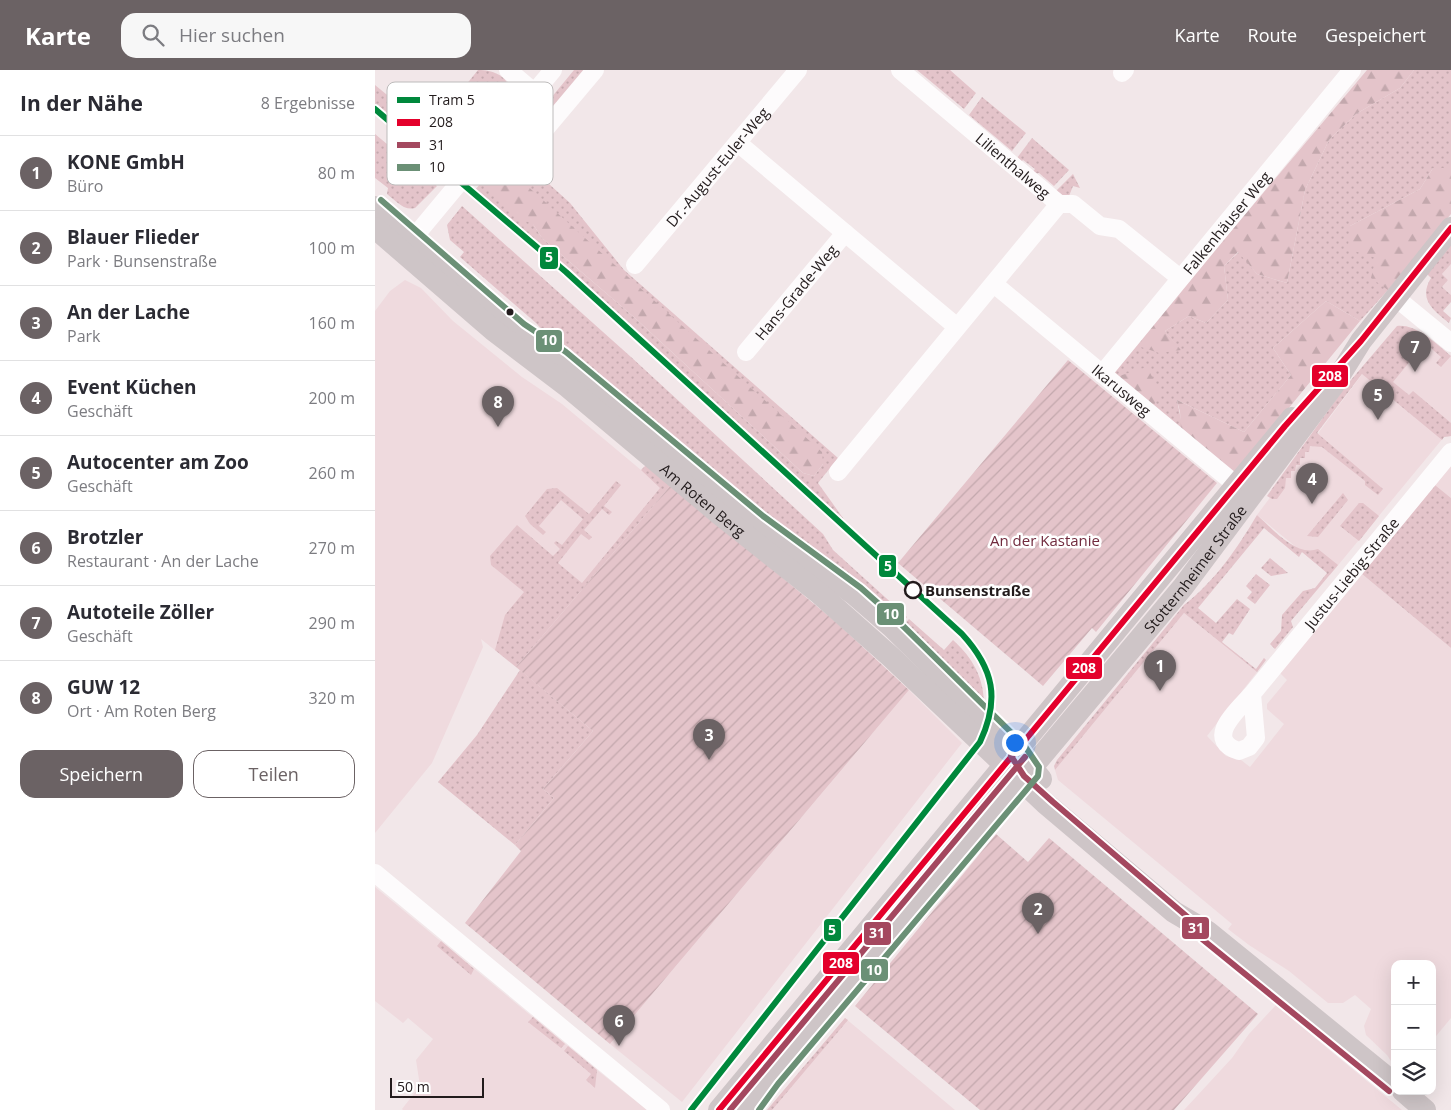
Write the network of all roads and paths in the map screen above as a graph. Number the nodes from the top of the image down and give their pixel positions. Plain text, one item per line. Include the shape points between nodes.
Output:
1 (508, 70) edge
2 (553, 70) edge
3 (595, 70) edge
4 (798, 70) edge
5 (900, 70) edge
6 (1352, 70) edge
7 (522, 82) edge
8 (543, 82) edge
9 (553, 120) edge
10 (738, 143) junction
11 (457, 185) edge
12 (1059, 204) junction
13 (375, 206) edge
14 (375, 228) edge
15 (1451, 228) edge
16 (845, 233) junction
17 (407, 245) junction
18 (635, 266) dead end
19 (1180, 278) junction
20 (994, 284) junction
21 (1395, 297) junction
22 (957, 328) junction
23 (1451, 343) edge
24 (746, 352) dead end
25 (1102, 374) junction
26 (1451, 452) edge
27 (838, 472) dead end
28 (1243, 491) junction
29 (1252, 694) dead end
30 (1019, 767) junction
31 (375, 873) edge
32 (1391, 1081) edge
33 (1408, 1095) edge
34 (661, 1110) edge
35 (719, 1110) edge
36 (748, 1110) edge
37 (1425, 1110) edge

1 - 7 street
2 - 8 street
3 - 9 street
4 - 10 street, Dr.-August-Euler-Weg
5 - 12 street, Lilienthalweg
6 - 19 street, Falkenhäuser Weg
10 - 16 street, Hans-Grade-Weg
10 - 18 street, Dr.-August-Euler-Weg
11 - 17 street
12 - 19 street, Lilienthalweg via 1073,204 1100,226 1119,228
12 - 20 street
13 - 17 main road, Am Roten Berg
14 - 17 main road, Am Roten Berg
15 - 21 main road, Stotternheimer Straße
16 - 22 street, Hans-Grade-Weg
16 - 24 street, Hans-Grade-Weg
17 - 30 main road, Am Roten Berg via 567,365 759,523 855,595
19 - 25 street, Falkenhäuser Weg
20 - 22 street
20 - 25 street, Ikarusweg
21 - 23 street
21 - 28 main road, Stotternheimer Straße via 1361,341 1325,379
22 - 27 street
25 - 28 street, Ikarusweg
26 - 29 street, Justus-Liebig-Straße
28 - 30 main road, Stotternheimer Straße
30 - 32 main road via 1175,912 1208,932
30 - 35 main road, Stotternheimer Straße
30 - 36 main road, Stotternheimer Straße
31 - 34 street
33 - 37 main road

